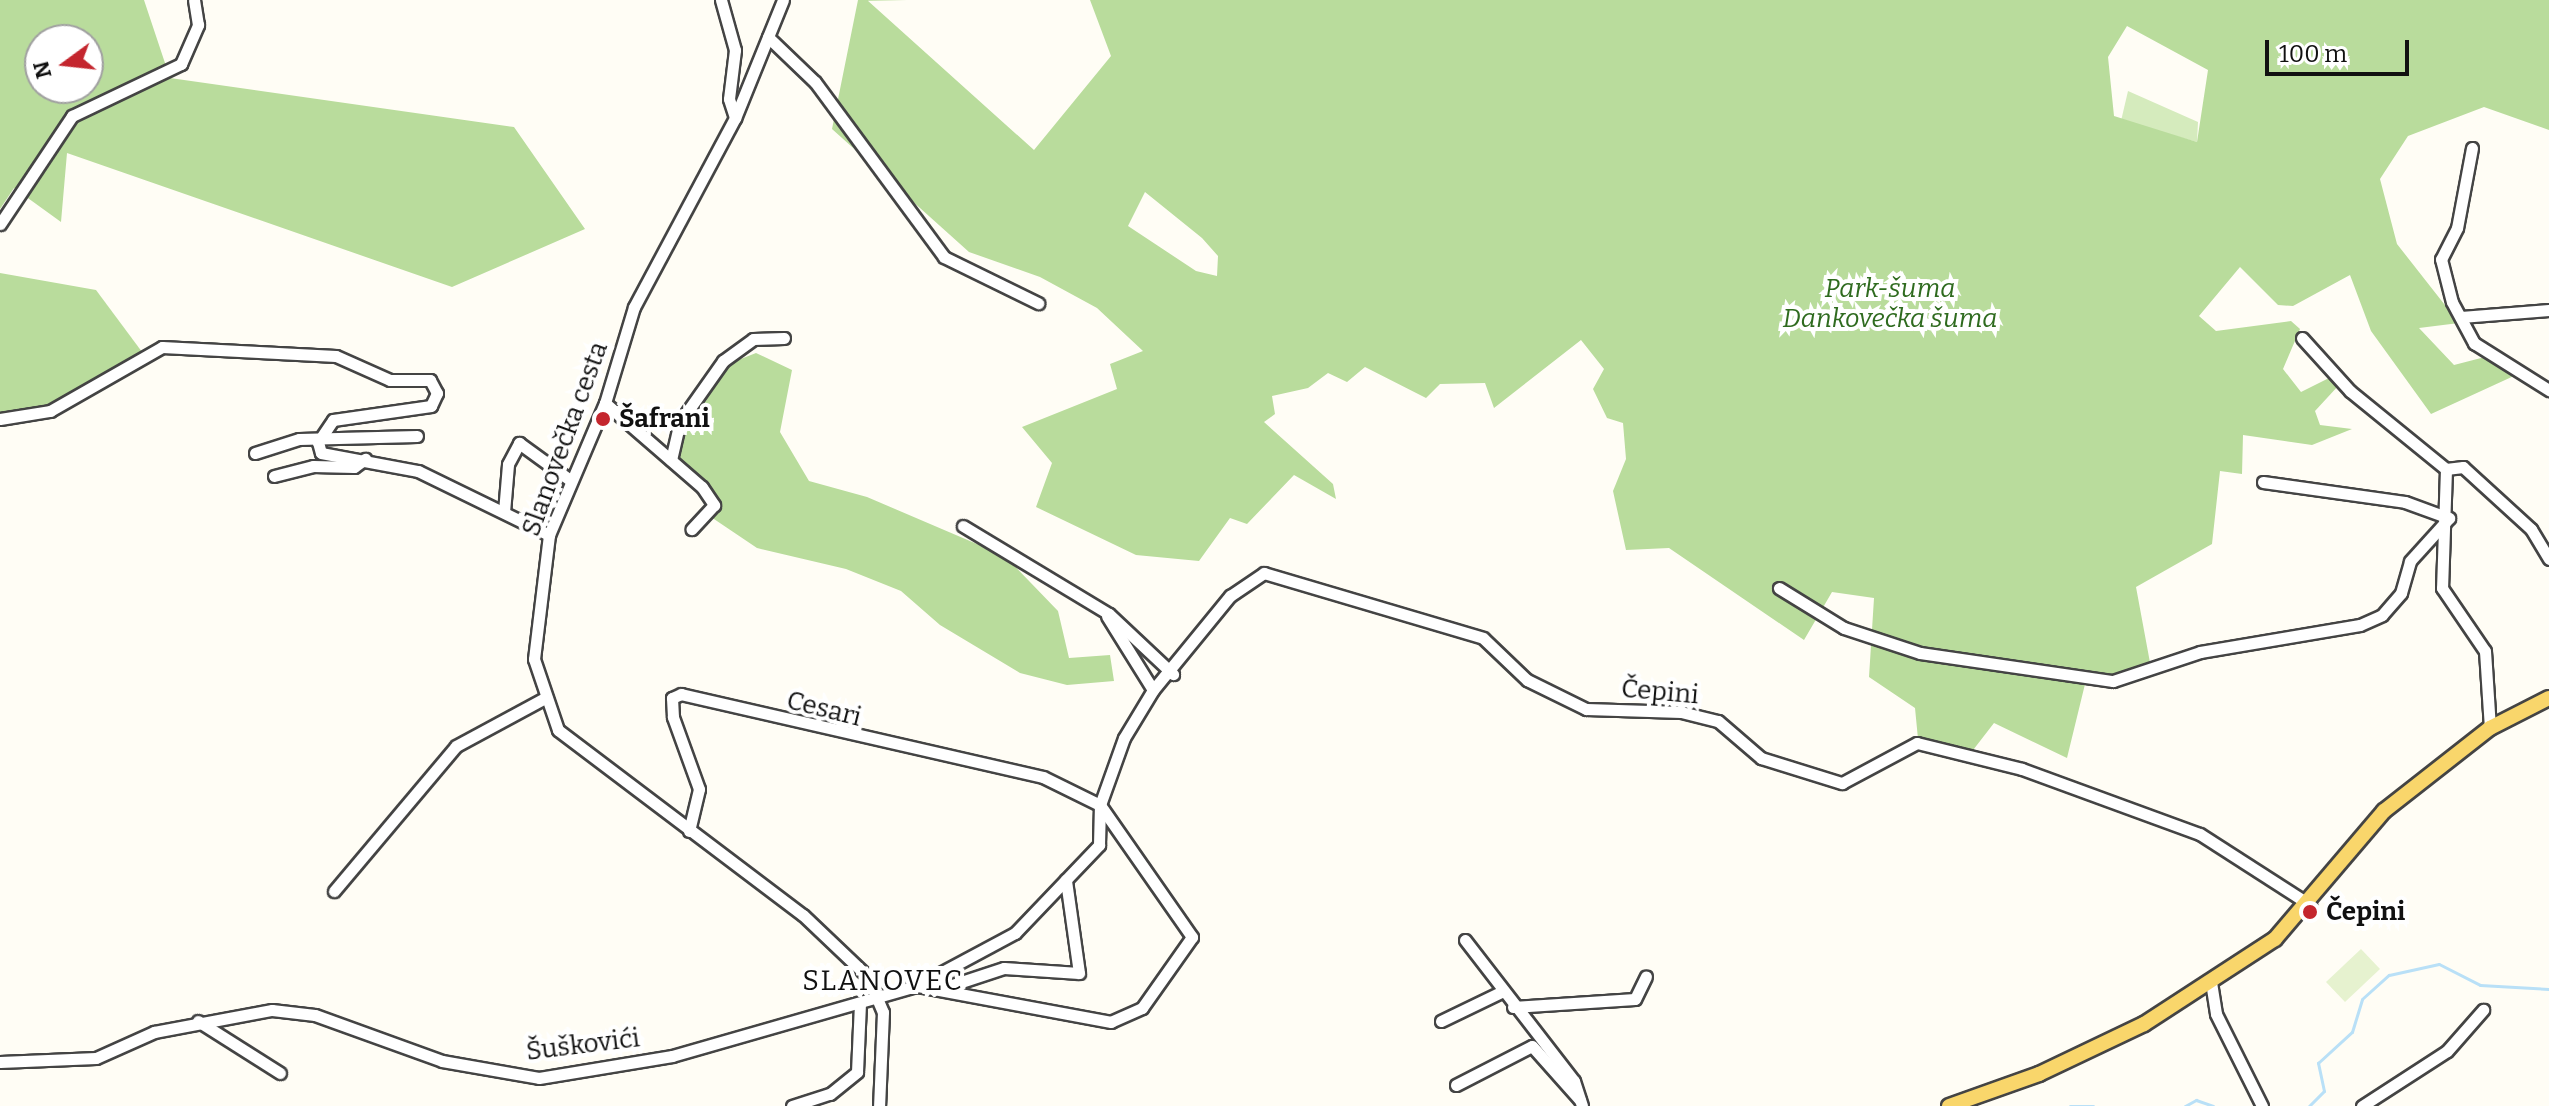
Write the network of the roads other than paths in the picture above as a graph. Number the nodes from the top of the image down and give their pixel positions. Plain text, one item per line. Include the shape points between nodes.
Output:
1 (194, 0) edge
2 (721, 0) edge
3 (783, 0) edge
4 (768, 37) junction
5 (735, 118) junction
6 (2472, 148) dead end
7 (0, 224) edge
8 (1038, 303) dead end
9 (2549, 310) edge
10 (2461, 317) junction
11 (784, 338) dead end
12 (2302, 338) dead end
13 (2549, 390) edge
14 (605, 403) junction
15 (0, 419) edge
16 (321, 436) junction
17 (417, 436) dead end
18 (255, 453) dead end
19 (365, 459) junction
20 (671, 460) junction
21 (2446, 469) junction
22 (274, 476) dead end
23 (570, 480) junction
24 (2263, 482) dead end
25 (504, 512) junction
26 (2449, 518) junction
27 (963, 526) dead end
28 (692, 529) dead end
29 (549, 535) junction
30 (2549, 559) edge
31 (1779, 588) dead end
32 (1105, 612) junction
33 (1173, 674) junction
34 (1153, 690) junction
35 (2549, 698) edge
36 (543, 699) junction
37 (2490, 728) junction
38 (1100, 805) junction
39 (689, 831) junction
40 (1066, 880) junction
41 (334, 891) dead end
42 (2310, 905) junction
43 (1465, 940) dead end
44 (1646, 976) dead end
45 (2211, 982) junction
46 (916, 986) junction
47 (939, 989) junction
48 (1503, 991) junction
49 (877, 995) junction
50 (860, 1004) junction
51 (1513, 1007) junction
52 (2483, 1010) dead end
53 (198, 1021) junction
54 (1441, 1021) dead end
55 (0, 1062) edge
56 (280, 1073) dead end
57 (1456, 1085) dead end
58 (1581, 1103) edge
59 (792, 1106) edge
60 (879, 1106) edge
61 (1949, 1106) edge
62 (2262, 1106) edge
63 (2362, 1106) edge

1 - 7 street via 198,25 181,64 72,116
2 - 5 street via 735,50 729,99
3 - 4 street, Slanovečka cesta
4 - 5 street, Slanovečka cesta
4 - 8 street via 815,82 944,257
5 - 14 street, Slanovečka cesta via 646,278
6 - 10 street via 2457,228 2441,259
9 - 10 street
10 - 13 street via 2490,357
11 - 20 street via 753,339 723,361 680,422
12 - 21 street via 2350,391
14 - 20 street
14 - 23 street, Slanovečka cesta
15 - 16 street via 50,411 104,385 136,358 197,344 336,356 390,380 430,380 437,393 431,406 333,420
16 - 17 street
16 - 18 street
16 - 19 street via 321,453
19 - 22 street via 354,467 313,466
19 - 25 street via 418,471
20 - 28 street via 714,505
21 - 26 street
21 - 30 street via 2463,467 2531,529
23 - 25 street via 519,443 508,464
23 - 29 street, Slanovečka cesta
24 - 26 street via 2405,502
25 - 29 street
26 - 31 street via 2410,561 2401,593 2382,615 2346,628 2200,652 2113,681 1920,653 1844,628
26 - 37 street via 2442,588 2485,651
27 - 32 street
29 - 36 street, Slanovečka cesta via 535,611
32 - 33 street via 1146,642
32 - 34 street
33 - 34 street
33 - 42 street, Čepini via 1230,596 1264,573 1483,638 1527,680 1572,704 1718,721 1761,758 1842,783 1917,743 2022,769 2200,834
34 - 38 street via 1124,738
35 - 37 main road
36 - 39 street, Slanovečka cesta via 558,730
36 - 41 street via 456,746
37 - 42 main road via 2384,811
38 - 39 street, Cesari via 1043,777 681,694 672,698 673,717 699,789
38 - 40 street via 1099,845
38 - 47 street via 1192,937 1142,1008 1111,1022 1083,1020
39 - 49 street, Slanovečka cesta via 847,953
40 - 46 street via 1015,933
40 - 47 street via 1079,973 1004,968
42 - 45 main road
43 - 48 street
44 - 51 street via 1635,999
45 - 61 main road via 2089,1051
45 - 62 street via 2216,1014
46 - 47 street
46 - 49 street
48 - 51 street
48 - 54 street
49 - 50 street, Šuškovići
49 - 60 street
50 - 53 street, Šuškovići via 672,1056 539,1078 442,1061 315,1015 272,1010
50 - 59 street via 857,1072 830,1094
51 - 58 street via 1574,1081
52 - 63 street via 2447,1051
53 - 55 street, Šuškovići via 96,1058
53 - 56 street
57 - 58 street via 1532,1046

